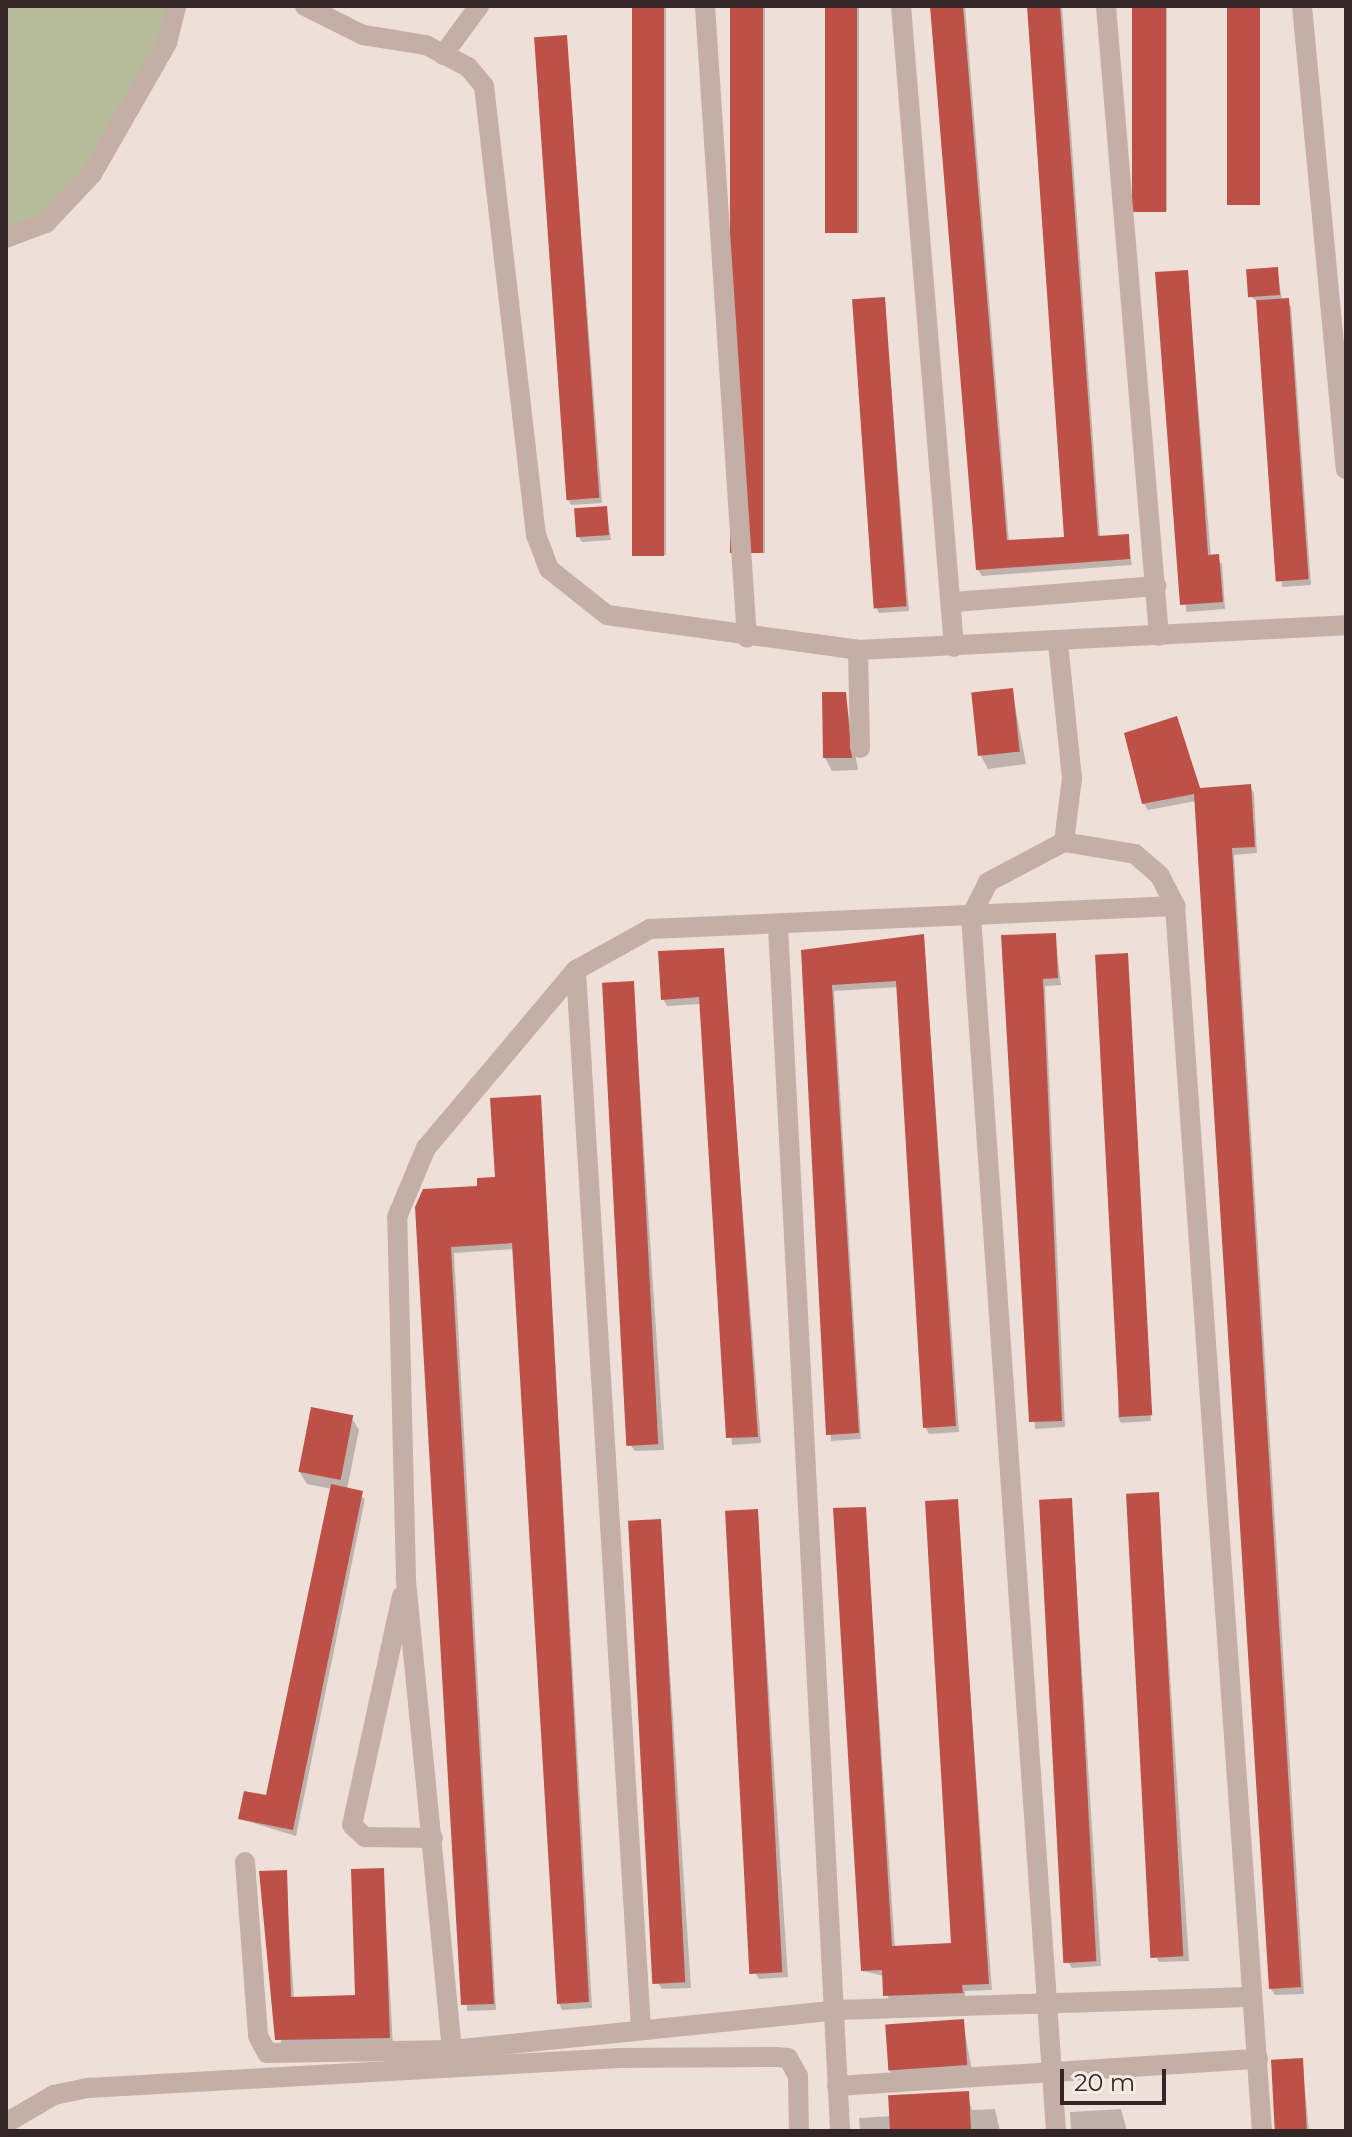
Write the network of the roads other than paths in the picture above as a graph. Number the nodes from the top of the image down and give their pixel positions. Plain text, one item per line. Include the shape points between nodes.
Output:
1 (176, 6) edge
2 (305, 6) edge
3 (479, 6) edge
4 (705, 6) edge
5 (901, 6) edge
6 (1106, 6) edge
7 (1302, 6) edge
8 (434, 50) junction
9 (6, 238) edge
10 (1346, 469) edge
11 (1156, 586) junction
12 (954, 602) junction
13 (1346, 625) edge
14 (1159, 636) junction
15 (747, 638) junction
16 (1058, 643) junction
17 (954, 647) junction
18 (858, 650) junction
19 (860, 748) dead end
20 (1064, 842) junction
21 (1175, 906) junction
22 (971, 916) junction
23 (778, 926) junction
24 (576, 970) junction
25 (406, 1577) junction
26 (433, 1838) junction
27 (245, 1862) dead end
28 (1251, 1997) junction
29 (1045, 2005) junction
30 (837, 2010) junction
31 (641, 2028) junction
32 (452, 2050) junction
33 (1258, 2059) junction
34 (1054, 2074) junction
35 (837, 2086) junction
36 (6, 2123) edge
37 (799, 2131) edge
38 (840, 2131) edge
39 (1056, 2131) edge
40 (1262, 2131) edge

1 - 9 street via 167,43 92,174 46,223
2 - 8 street via 363,35
3 - 8 street
4 - 15 street
5 - 12 street
6 - 11 street
7 - 10 street
8 - 15 street via 468,67 490,106 536,535 549,569 607,615
11 - 12 street
11 - 14 street
12 - 17 street
13 - 14 street
14 - 16 street
15 - 18 street
16 - 17 street
16 - 20 street via 1072,778
17 - 18 street
18 - 19 street
20 - 21 street via 1135,854 1160,876
20 - 22 street via 988,882
21 - 22 street
21 - 28 street
22 - 23 street
22 - 29 street
23 - 24 street via 650,929
23 - 30 street
24 - 25 street via 426,1148 401,1198
24 - 31 street
25 - 26 street
25 - 26 street via 352,1825 365,1837
26 - 32 street
27 - 32 street via 261,2048
28 - 29 street
28 - 33 street
29 - 30 street
29 - 34 street
30 - 31 street
30 - 35 street
31 - 32 street
33 - 34 street
33 - 40 street
34 - 35 street
34 - 39 street
35 - 38 street
36 - 37 street via 54,2095 88,2088 620,2058 776,2057 788,2058 798,2076

